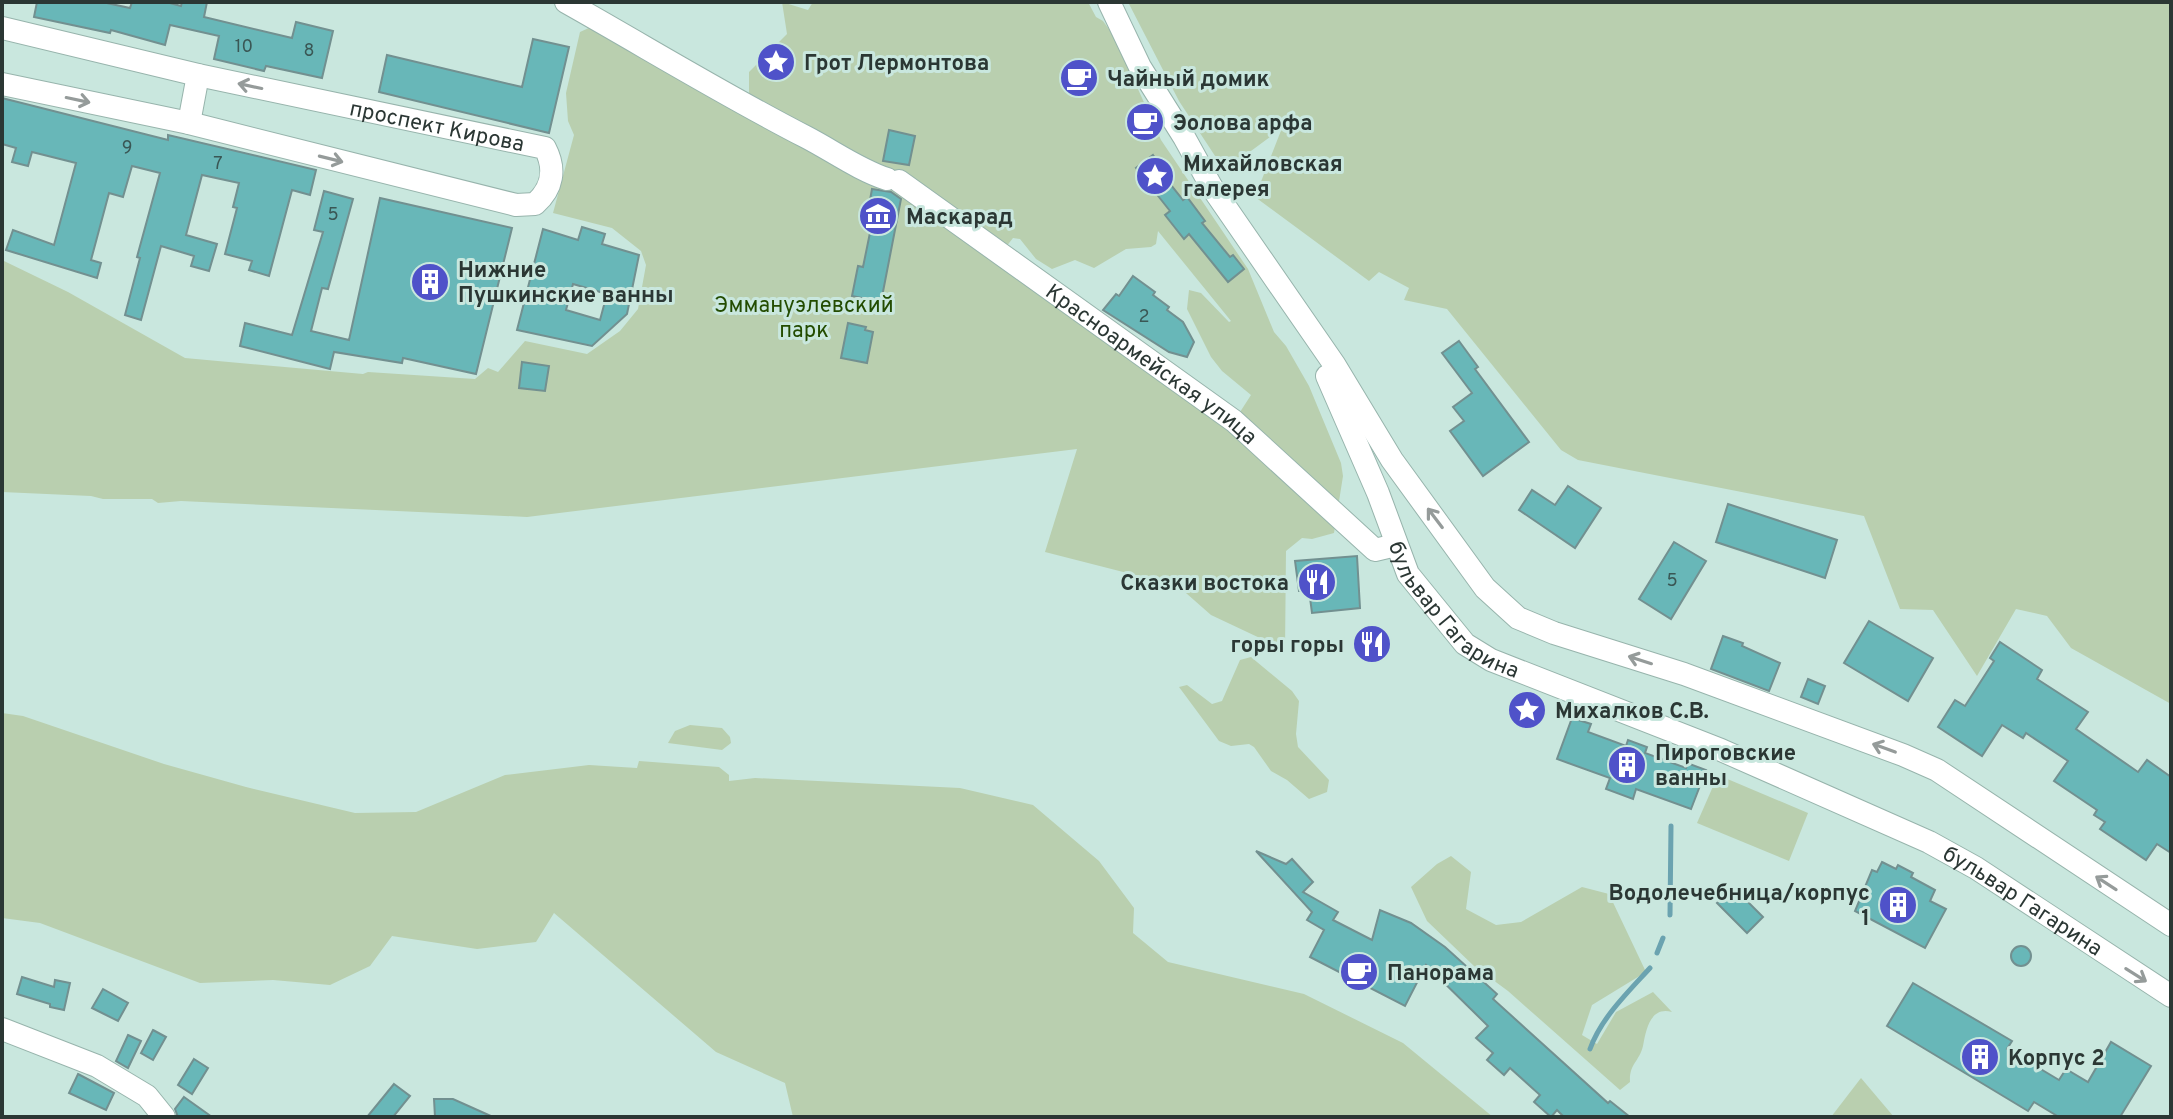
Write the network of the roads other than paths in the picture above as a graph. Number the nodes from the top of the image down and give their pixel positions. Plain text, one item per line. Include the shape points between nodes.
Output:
1 (566, 2) edge
2 (1109, 2) edge
3 (2, 28) edge
4 (198, 75) junction
5 (2, 84) edge
6 (189, 123) junction
7 (1296, 310) junction
8 (1396, 545) junction
9 (2171, 925) edge
10 (2171, 996) edge
11 (2, 1029) edge
12 (164, 1117) edge

1 - 8 street, Красноармейская улица via 869,173 893,180 1234,421 1375,550
2 - 7 street, бульвар Гагарина via 1140,67 1211,186
3 - 4 street, проспект Кирова
4 - 6 street
6 -> 4 street, проспект Кирова via 516,205 535,204 545,196 553,173 545,148
5 -> 6 street, проспект Кирова
7 - 8 street, бульвар Гагарина via 1343,408
9 -> 7 street, бульвар Гагарина via 1937,770 1767,704 1518,618 1485,588 1392,460
8 -> 10 street, бульвар Гагарина via 1408,574 1437,614 1465,644 1491,660 1721,750 1929,842
11 - 12 street via 97,1066 147,1096

